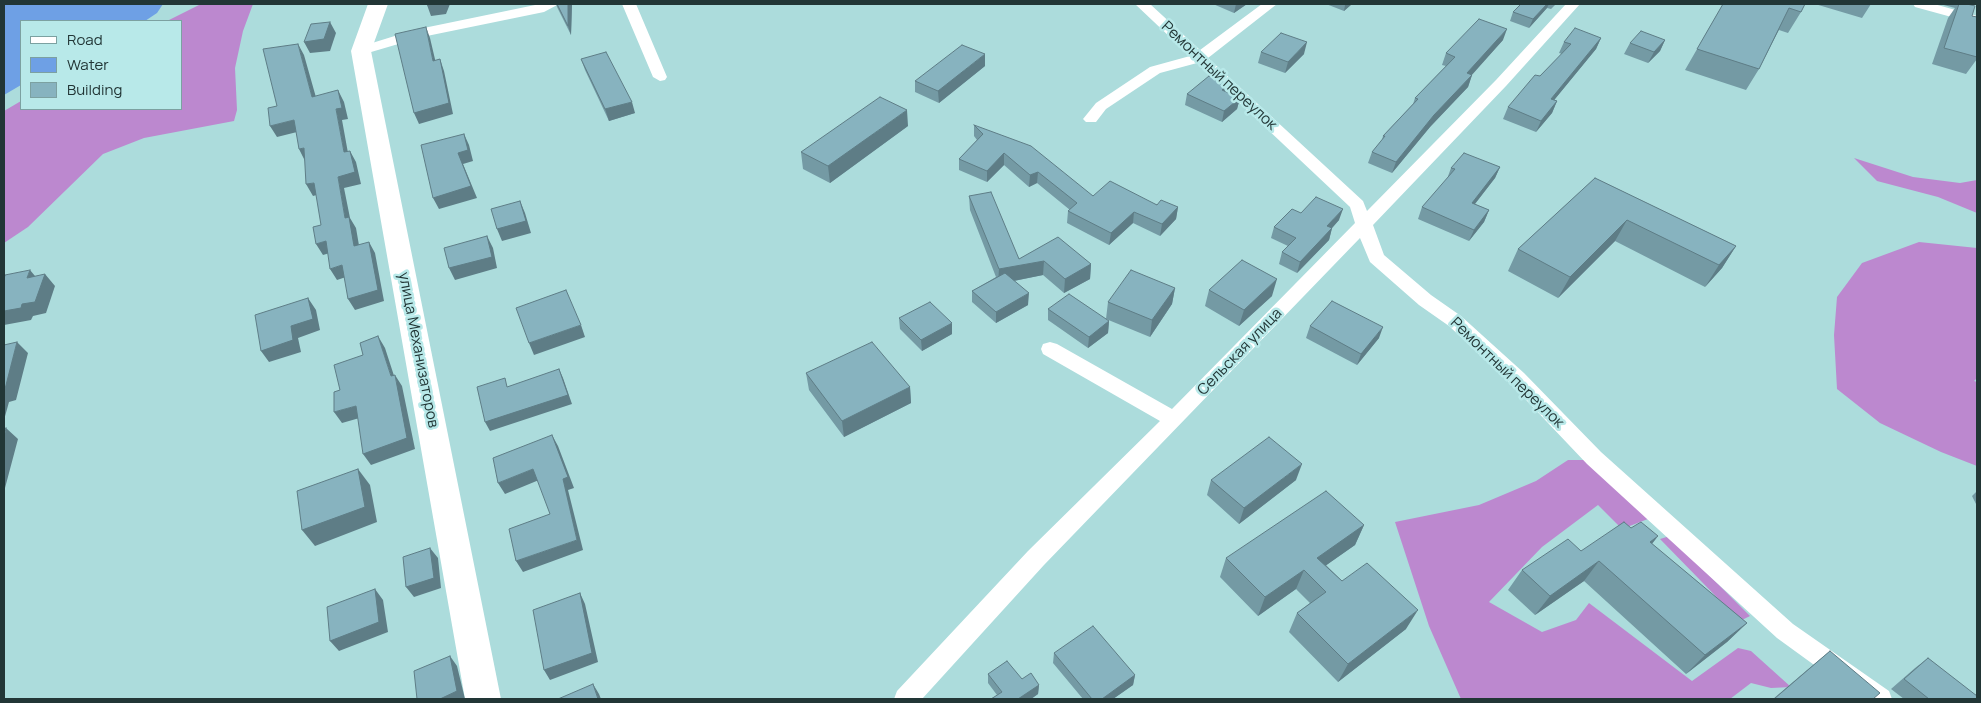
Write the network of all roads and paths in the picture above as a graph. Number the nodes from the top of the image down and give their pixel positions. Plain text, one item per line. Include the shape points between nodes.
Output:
1 (378, 4) edge
2 (552, 4) edge
3 (629, 4) edge
4 (1142, 4) edge
5 (1270, 4) edge
6 (1573, 4) edge
7 (1920, 4) edge
8 (1977, 20) edge
9 (361, 51) junction
10 (1199, 58) junction
11 (660, 76) dead end
12 (1091, 119) dead end
13 (1364, 224) junction
14 (1050, 350) dead end
15 (1174, 420) junction
16 (483, 699) edge
17 (906, 699) edge
18 (1880, 699) edge

1 - 9 street
2 - 9 street via 419,33
3 - 11 street
4 - 10 street, Ремонтный переулок
5 - 10 street
6 - 13 street, Сельская улица
7 - 8 street
9 - 16 street, улица Механизаторов
10 - 12 street via 1155,70 1101,106
10 - 13 street, Ремонтный переулок via 1357,205
13 - 15 street, Сельская улица
13 - 18 street, Ремонтный переулок via 1376,258 1455,321 1517,378 1594,458 1785,631
14 - 15 street
15 - 17 street, Сельская улица via 1036,558

